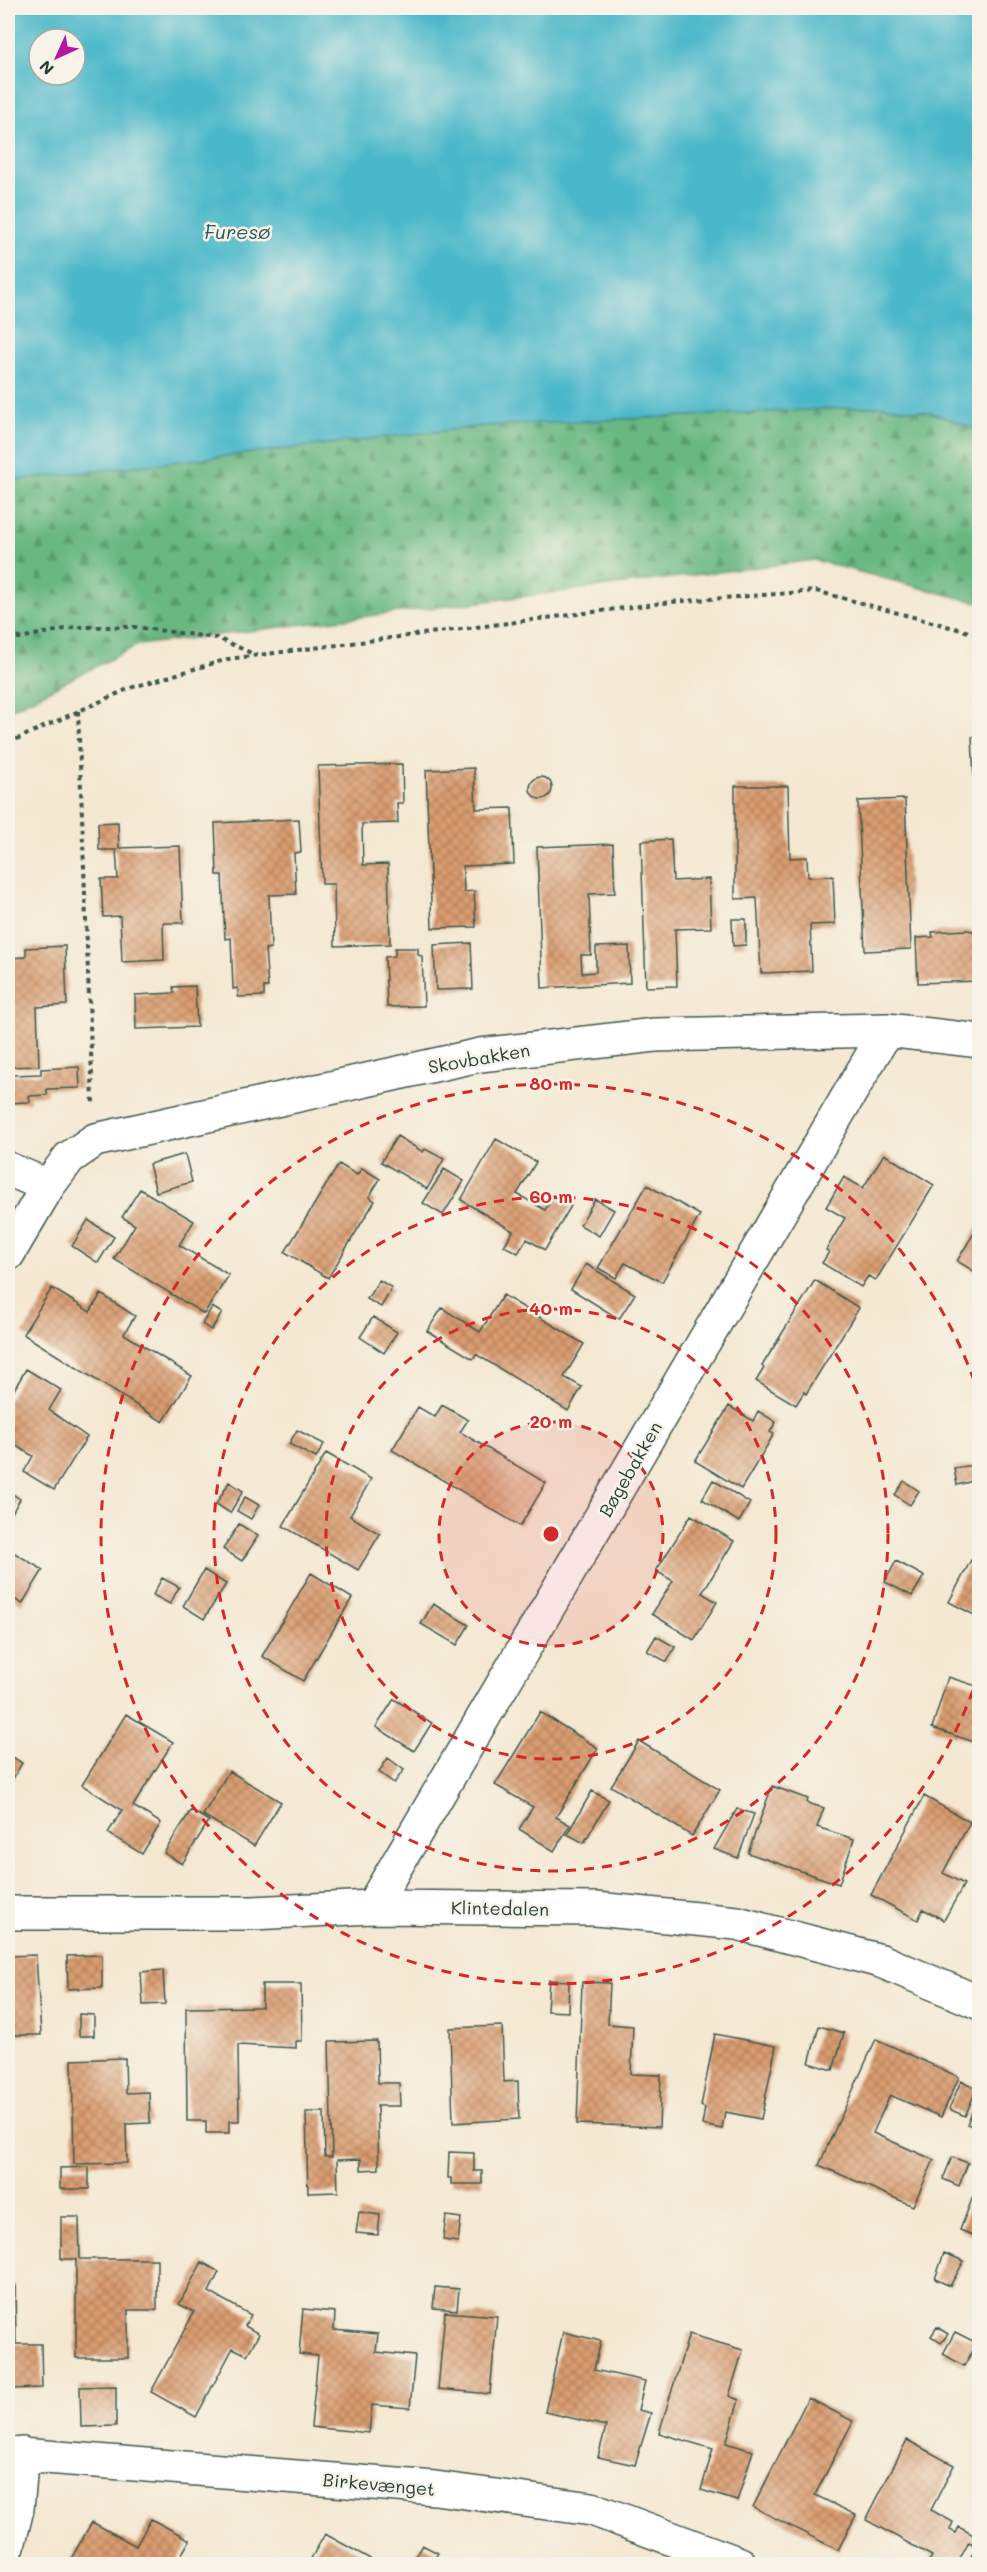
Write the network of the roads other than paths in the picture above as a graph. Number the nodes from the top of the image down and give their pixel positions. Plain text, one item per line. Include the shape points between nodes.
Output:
1 (887, 1030) junction
2 (980, 1041) edge
3 (8, 1169) edge
4 (48, 1186) junction
5 (8, 1254) edge
6 (372, 1907) junction
7 (8, 1913) edge
8 (980, 2003) edge
9 (15, 2454) edge
10 (8, 2546) edge
11 (725, 2562) edge

1 - 2 street, Skovbakken
1 - 4 street, Skovbakken via 655,1035 480,1055 95,1140 69,1158
1 - 6 street, Bøgebakken
3 - 4 street
4 - 5 street, Skovbakken
6 - 7 street, Klintedalen via 252,1913
6 - 8 street, Klintedalen via 596,1909 737,1923 881,1961
9 - 10 street via 17,2509
9 - 11 street, Birkevænget via 435,2488 592,2509

